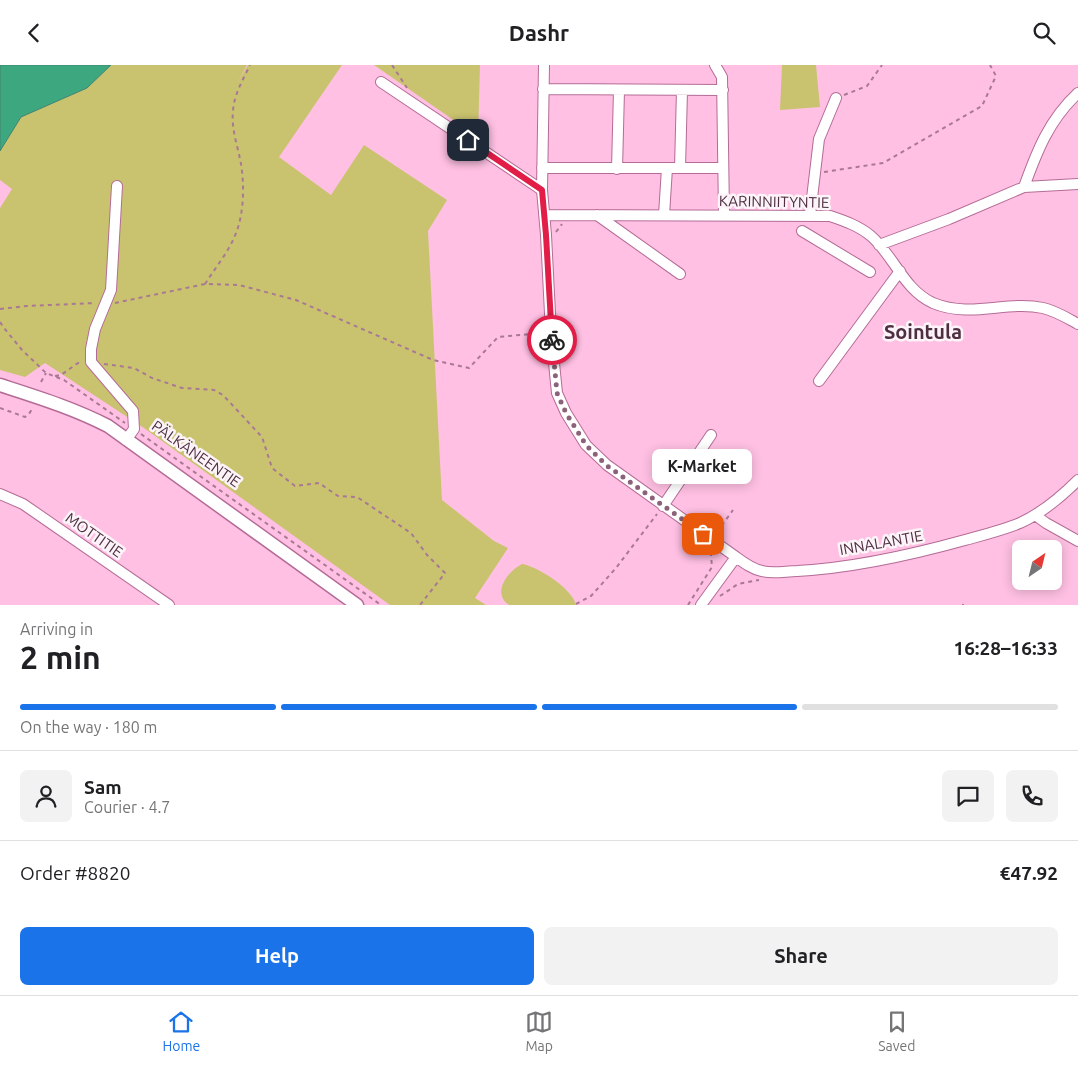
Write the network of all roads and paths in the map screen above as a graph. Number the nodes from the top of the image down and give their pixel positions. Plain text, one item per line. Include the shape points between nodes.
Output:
1 (250, 65) edge
2 (544, 65) edge
3 (715, 65) edge
4 (882, 65) edge
5 (990, 65) edge
6 (381, 82) dead end
7 (543, 89) junction
8 (619, 90) junction
9 (682, 90) junction
10 (722, 90) junction
11 (1078, 93) edge
12 (836, 98) joint
13 (542, 168) junction
14 (680, 168) junction
15 (723, 168) junction
16 (617, 169) junction
17 (666, 169) junction
18 (814, 173) junction
19 (1078, 184) edge
20 (117, 186) dead end
21 (1024, 187) junction
22 (542, 190) junction
23 (544, 215) junction
24 (596, 215) junction
25 (664, 215) junction
26 (724, 215) junction
27 (810, 215) junction
28 (562, 216) junction
29 (802, 231) dead end
30 (553, 236) dead end
31 (879, 245) junction
32 (900, 271) junction
33 (870, 272) dead end
34 (680, 274) dead end
35 (0, 322) edge
36 (1078, 324) edge
37 (551, 333) junction
38 (91, 362) junction
39 (46, 373) junction
40 (55, 376) junction
41 (819, 381) dead end
42 (41, 382) dead end
43 (0, 385) edge
44 (0, 408) edge
45 (32, 409) dead end
46 (130, 434) junction
47 (711, 435) dead end
48 (1078, 480) edge
49 (0, 494) edge
50 (663, 505) junction
51 (733, 510) dead end
52 (1035, 515) junction
53 (712, 531) dead end
54 (1078, 541) edge
55 (706, 545) dead end
56 (736, 557) junction
57 (576, 604) edge
58 (169, 605) edge
59 (357, 605) edge
60 (382, 605) edge
61 (420, 605) edge
62 (688, 605) edge
63 (701, 605) edge

1 - 37 path via 237,91 232,112 241,166 243,200 239,225 232,243 205,284 239,285 296,301 433,359 469,367 498,337
2 - 7 street, INNALANTIE
3 - 10 street via 722,77
4 - 12 path via 867,86
5 - 18 path via 996,76 982,106 883,163
6 - 22 street
7 - 8 street
7 - 13 street, INNALANTIE
8 - 9 street
8 - 16 street
9 - 10 street
9 - 14 street
10 - 15 street
11 - 21 street via 1059,113 1040,145
12 - 18 street via 819,139
13 - 16 street
13 - 22 street, INNALANTIE
14 - 15 street
14 - 17 street
15 - 26 street
16 - 17 street
17 - 25 street
18 - 27 street
19 - 21 street
20 - 38 street via 111,290 95,329
21 - 31 street
22 - 23 street, INNALANTIE
23 - 28 street, KARINNIITYNTIE
23 - 37 street, INNALANTIE
24 - 25 street, KARINNIITYNTIE
24 - 28 street, KARINNIITYNTIE
24 - 34 street
25 - 26 street, KARINNIITYNTIE
26 - 27 street, KARINNIITYNTIE
27 - 31 street, KARINNIITYNTIE via 830,216 849,222
28 - 30 path via 562,224
29 - 33 street
31 - 32 street
32 - 36 street via 916,293 943,307 973,311 1042,308
32 - 41 street
35 - 39 path, PÄLKÄNEENTIE
37 - 50 street, INNALANTIE via 557,393 586,445 606,465
38 - 40 path via 78,363
38 - 46 street via 133,411
38 - 61 path via 134,368 182,388 214,390 223,395 262,437 272,468 294,486 319,483 338,496 357,497 411,533 444,573
39 - 40 path, PÄLKÄNEENTIE
39 - 42 path
40 - 46 path, PÄLKÄNEENTIE
43 - 46 main road, PÄLKÄNEENTIE via 85,414
44 - 45 path via 25,417
46 - 59 main road, PÄLKÄNEENTIE
46 - 60 path, PÄLKÄNEENTIE
47 - 50 street
48 - 52 street, INNALANTIE
49 - 58 street, MOTTITIE via 23,504
50 - 56 street, INNALANTIE
50 - 57 path via 616,568 591,596
51 - 53 path via 716,534
52 - 54 street
52 - 56 street, INNALANTIE via 922,553 818,570 764,572
55 - 62 path via 712,567
56 - 63 street

